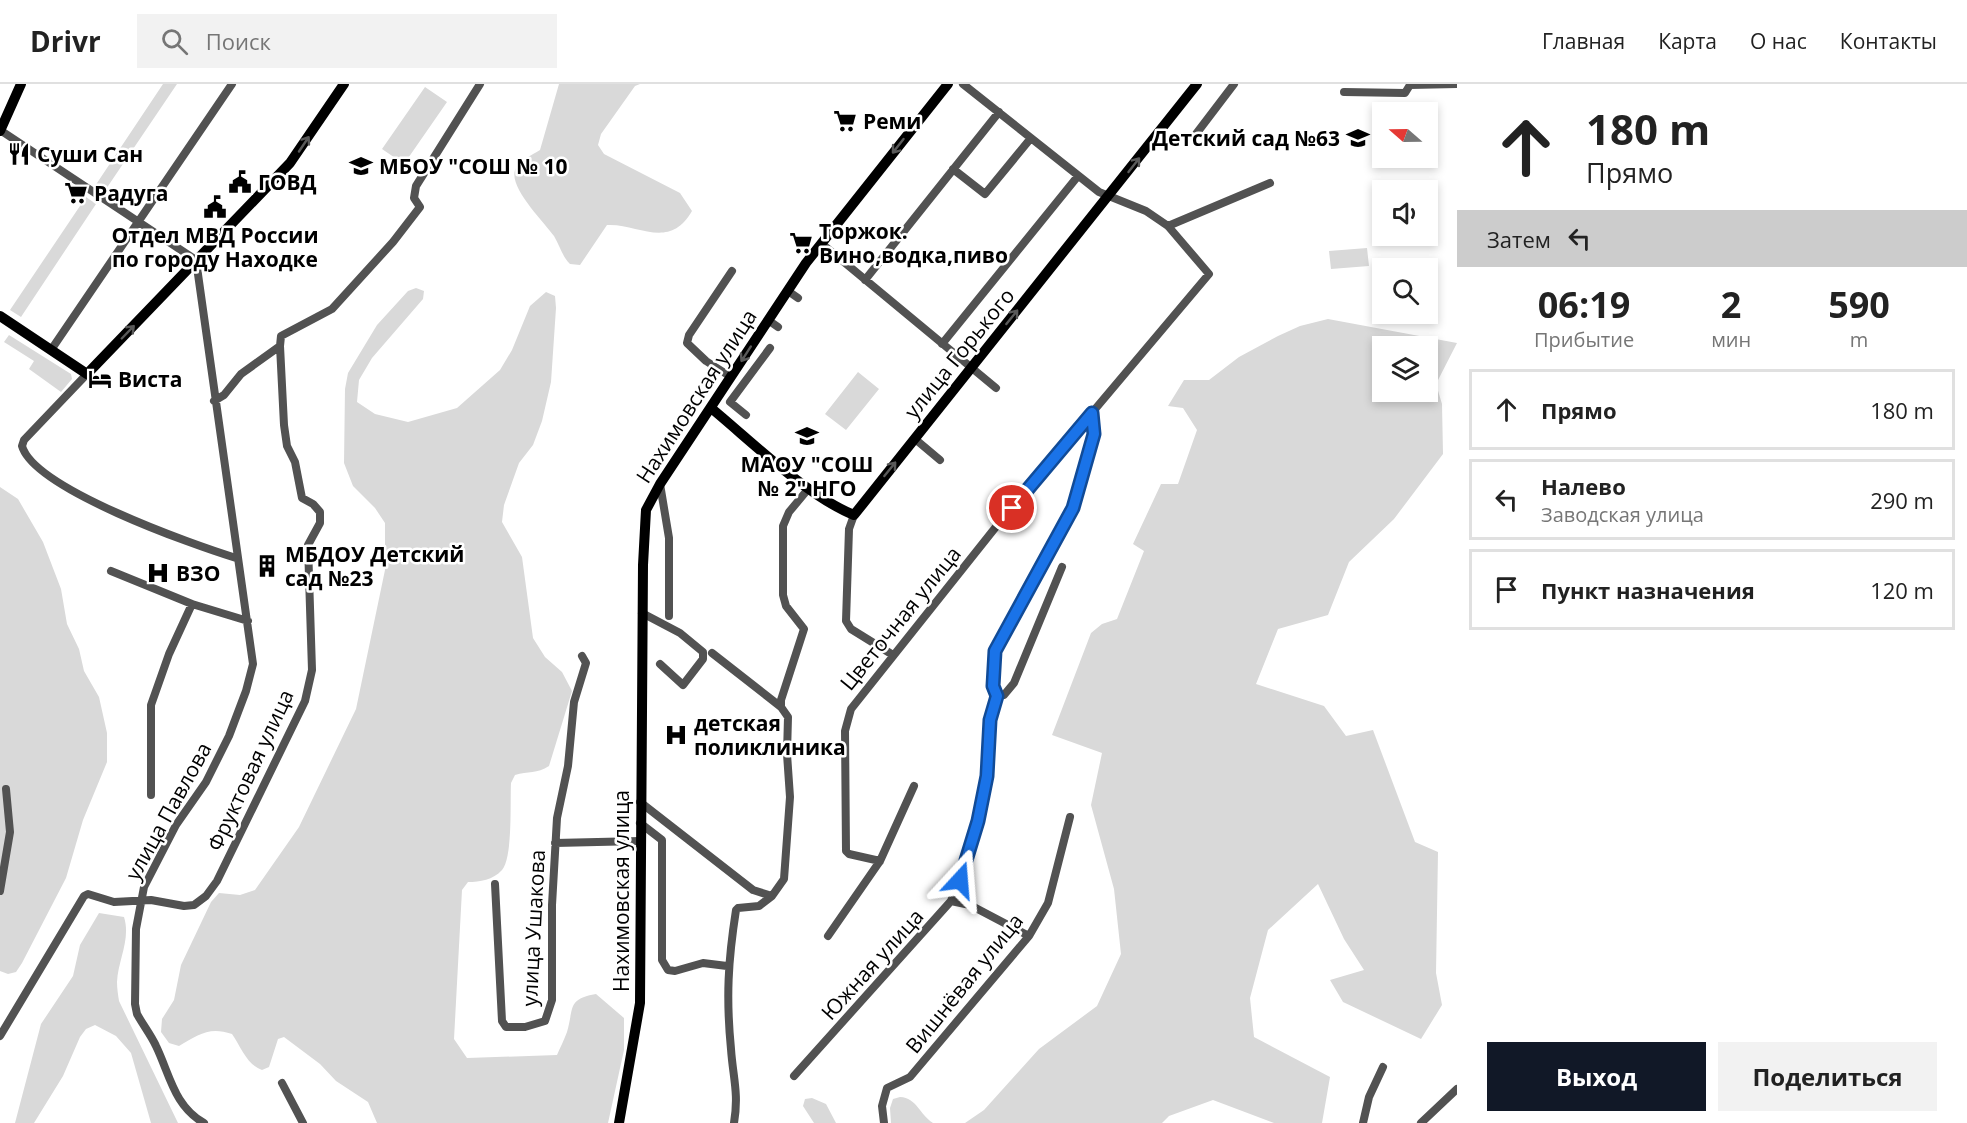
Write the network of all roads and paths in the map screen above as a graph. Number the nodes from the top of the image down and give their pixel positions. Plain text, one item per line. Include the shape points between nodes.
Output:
1 (21, 84) edge
2 (232, 84) edge
3 (480, 84) edge
4 (948, 84) edge
5 (963, 84) edge
6 (1197, 84) edge
7 (1234, 84) edge
8 (1457, 84) edge
9 (342, 85) edge
10 (1344, 92) dead end
11 (999, 112) junction
12 (0, 130) edge
13 (1196, 134) dead end
14 (1031, 138) junction
15 (953, 169) junction
16 (1078, 176) junction
17 (1270, 183) dead end
18 (1108, 198) junction
19 (138, 221) junction
20 (1168, 226) junction
21 (821, 243) junction
22 (196, 260) junction
23 (732, 271) dead end
24 (865, 280) junction
25 (788, 291) junction
26 (798, 298) dead end
27 (0, 316) edge
28 (768, 320) junction
29 (778, 327) dead end
30 (942, 344) junction
31 (280, 346) junction
32 (770, 348) dead end
33 (51, 350) junction
34 (971, 367) junction
35 (87, 374) junction
36 (731, 377) junction
37 (996, 388) dead end
38 (214, 401) junction
39 (711, 408) junction
40 (1092, 413) junction
41 (746, 415) dead end
42 (915, 439) junction
43 (940, 460) dead end
44 (660, 484) junction
45 (809, 488) junction
46 (854, 515) junction
47 (236, 558) junction
48 (1062, 567) dead end
49 (111, 571) dead end
50 (192, 604) junction
51 (642, 613) junction
52 (669, 616) dead end
53 (248, 621) junction
54 (712, 653) dead end
55 (893, 655) junction
56 (582, 656) dead end
57 (660, 664) dead end
58 (997, 696) junction
59 (781, 707) junction
60 (914, 786) dead end
61 (6, 789) dead end
62 (152, 795) dead end
63 (640, 801) junction
64 (1070, 817) dead end
65 (640, 823) junction
66 (640, 841) junction
67 (555, 843) junction
68 (880, 861) junction
69 (495, 884) dead end
70 (0, 891) edge
71 (772, 896) junction
72 (140, 902) junction
73 (951, 902) junction
74 (828, 936) dead end
75 (1029, 936) junction
76 (727, 966) junction
77 (0, 1036) edge
78 (1383, 1067) dead end
79 (794, 1076) dead end
80 (282, 1083) dead end
81 (1457, 1089) edge
82 (204, 1123) edge
83 (303, 1123) edge
84 (619, 1123) edge
85 (734, 1123) edge
86 (884, 1123) edge
87 (1363, 1123) edge
88 (1421, 1123) edge

1 - 12 main road
2 - 19 street
3 - 31 street via 416,186 414,198 420,207 332,309 281,336
4 -> 21 main road, Нахимовская улица
5 - 11 street
18 -> 6 main road, улица Горького
7 - 13 street
8 - 10 street via 1410,85 1405,93
22 -> 9 main road via 290,163
11 - 14 street
11 - 15 street
12 - 19 street
14 - 15 street via 985,194
14 - 16 street
15 - 24 street
16 - 18 street
16 - 30 street
17 - 20 street
18 - 20 street via 1146,211
34 -> 18 main road, улица Горького
19 - 22 street
19 - 33 street
20 - 40 street, Цветочная улица via 1209,274
21 - 24 street
21 - 25 main road, Нахимовская улица
35 -> 22 main road
22 - 38 street, улица Павлова
23 - 36 street via 687,343
24 - 30 street
25 - 26 street
25 - 28 main road, Нахимовская улица
27 - 33 main road
28 - 29 street
28 -> 36 main road, Нахимовская улица
30 - 34 street
31 - 38 street via 241,374
31 - 72 street, Фруктовая улица via 287,446 295,462 302,498 320,512 320,522 308,545 312,670 305,701 241,835 206,896 194,905 184,906
32 - 41 street via 730,402
33 - 35 main road
34 - 37 street
34 - 42 main road, улица Горького
35 - 47 street via 24,440 22,446 28,457 70,491
36 - 39 main road, Нахимовская улица
38 - 47 street, улица Павлова
39 - 44 main road, Нахимовская улица
39 - 45 main road
40 - 55 street, Цветочная улица
40 - 58 street via 1094,434 1073,508 995,651 993,686
42 - 43 street
46 -> 42 main road, улица Горького
44 - 51 main road, Нахимовская улица via 648,503 644,521
44 - 52 street via 669,538
45 - 46 main road
45 - 59 street via 783,526 783,595 786,606 804,629
46 - 55 street, улица Горького via 849,529 846,621 851,629
47 - 53 street, улица Павлова
48 - 58 street via 1014,683 1005,695
49 - 50 street
50 - 53 street
50 - 62 street via 151,705
51 - 57 street via 680,633 703,652 704,659 683,685
51 - 63 main road, Нахимовская улица
53 - 72 street, улица Павлова via 253,664 238,716 206,782 176,825 151,872
54 - 59 street
55 - 68 street, Цветочная улица via 851,709 845,731 846,850
56 - 67 street, улица Ушакова via 586,663 574,702
58 - 73 street, Южная улица via 990,720 988,768 978,821
59 - 71 street via 788,717 790,797 784,879
60 - 68 street
61 - 70 street via 10,832
63 - 65 main road, Нахимовская улица
63 - 71 street via 753,890
64 - 75 street, Вишнёвая улица via 1048,903
65 - 66 main road, Нахимовская улица
65 - 76 street via 662,840 664,965 675,971 703,963
66 - 67 street
66 - 84 main road, Нахимовская улица via 640,1003
67 - 69 street, улица Ушакова via 552,1000 545,1021 525,1027 506,1027 502,1022
68 - 74 street
71 - 76 street via 759,906 735,910
72 - 77 street, улица Павлова via 114,902 88,894 81,899
72 - 82 street via 136,929 137,1014 155,1043 174,1092
73 - 75 street via 970,905
73 - 79 street, Южная улица
75 - 86 street, Вишнёвая улица via 910,1077 887,1088 882,1106
76 - 85 street via 731,1052 738,1090
78 - 87 street via 1369,1097
80 - 83 street
81 - 88 street

